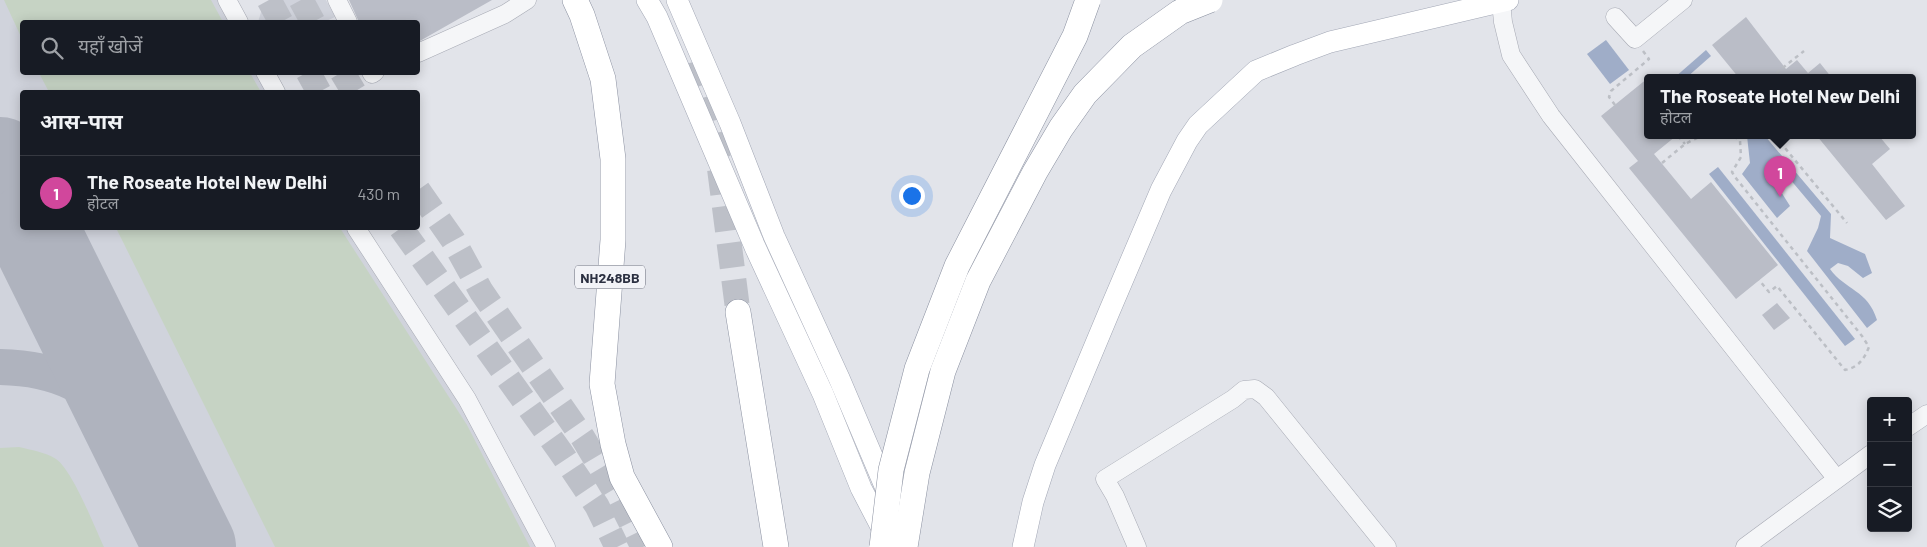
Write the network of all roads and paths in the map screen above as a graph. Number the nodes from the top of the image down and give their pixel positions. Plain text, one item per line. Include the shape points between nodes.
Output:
1 (227, 0) edge
2 (337, 0) edge
3 (526, 0) edge
4 (575, 0) edge
5 (647, 0) edge
6 (677, 0) edge
7 (1088, 0) edge
8 (1210, 0) edge
9 (1684, 0) edge
10 (1504, 1) edge
11 (1615, 17) dead end
12 (238, 20) edge
13 (347, 20) edge
14 (1635, 39) junction
15 (1804, 52) dead end
16 (420, 53) edge
17 (1774, 74) edge
18 (267, 75) edge
19 (275, 90) edge
20 (1615, 105) dead end
21 (1681, 139) edge
22 (1695, 139) edge
23 (1738, 139) edge
24 (1777, 139) edge
25 (1685, 144) junction
26 (1662, 163) dead end
27 (1847, 223) dead end
28 (357, 230) edge
29 (1759, 280) dead end
30 (738, 312) tunnel mouth
31 (1927, 414) edge
32 (1912, 424) edge
33 (1867, 457) edge
34 (1836, 478) junction
35 (546, 547) edge
36 (660, 547) edge
37 (776, 547) edge
38 (882, 547) edge
39 (892, 547) edge
40 (905, 547) edge
41 (913, 547) edge
42 (1023, 547) edge
43 (1137, 547) edge
44 (1387, 547) edge
45 (1745, 547) edge

1 - 12 street
2 - 13 street
3 - 16 street via 505,14
4 - 36 highway, NH248BB via 603,79 613,159 614,240 602,384 622,477
5 - 39 main road via 862,488
6 - 41 main road via 774,236
7 - 38 highway, bridge via 1071,44 957,266 917,369 891,470
8 - 40 highway, bridge via 1180,12 1132,46 1085,94 1035,172 978,281 943,371 917,474
9 - 14 street
10 - 34 street via 1503,22 1511,55 1550,116
10 - 42 main road via 1330,42 1295,55 1256,71 1198,125 1161,190 1108,312 1045,465
11 - 14 street
14 - 20 path via 1649,59 1611,91 1610,97
15 - 17 path
18 - 19 street
21 - 25 path
22 - 25 path
23 - 29 path via 1740,156 1732,172 1862,336 1869,347 1864,360 1845,370 1777,286 1769,292
24 - 27 path
25 - 26 path
28 - 35 street via 468,399
30 - 37 highway
31 - 32 street
33 - 34 street
34 - 45 street
43 - 44 street via 1105,479 1244,390 1255,389 1266,397

